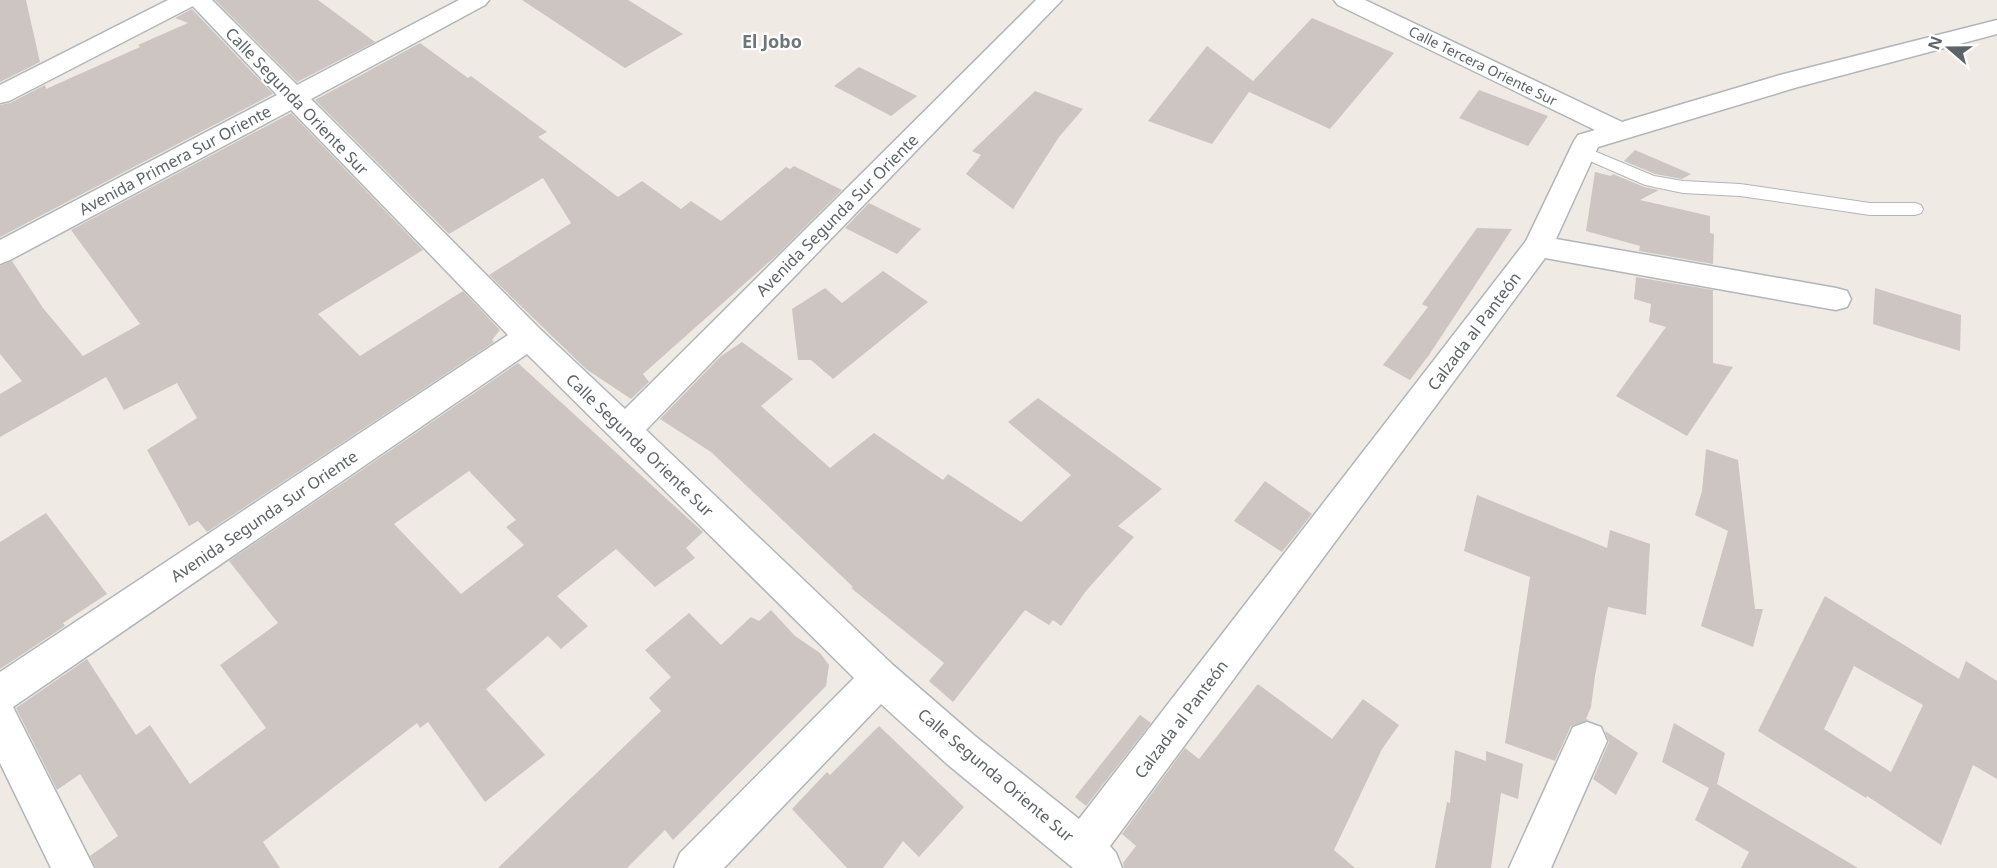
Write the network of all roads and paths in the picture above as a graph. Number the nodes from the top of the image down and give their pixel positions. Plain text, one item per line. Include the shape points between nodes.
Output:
1 (187, 0) edge
2 (199, 0) edge
3 (477, 0) edge
4 (1050, 0) edge
5 (1346, 0) edge
6 (1997, 27) edge
7 (0, 95) edge
8 (293, 98) junction
9 (1620, 131) junction
10 (1582, 152) junction
11 (1915, 209) dead end
12 (1538, 246) junction
13 (0, 253) edge
14 (1836, 299) dead end
15 (529, 337) junction
16 (625, 430) junction
17 (880, 678) junction
18 (0, 694) edge
19 (0, 721) edge
20 (1587, 741) dead end
21 (1092, 859) edge
22 (73, 868) edge
23 (695, 868) edge
24 (1530, 868) edge

1 - 7 street
2 - 8 street, Calle Segunda Oriente Sur
3 - 8 street, Avenida Primera Sur Oriente
4 - 16 street, Avenida Segunda Sur Oriente
5 - 9 street, Calle Tercera Oriente Sur
6 - 9 street, Calzada al Panteón via 1789,81
8 - 13 street, Avenida Primera Sur Oriente
8 - 15 street, Calle Segunda Oriente Sur
9 - 10 street, Calzada al Panteón via 1587,141
10 - 11 lane via 1651,181 1683,187 1740,190 1870,209
10 - 12 street, Calzada al Panteón
12 - 14 street
12 - 21 street, Calzada al Panteón via 1101,823
15 - 16 street, Calle Segunda Oriente Sur
15 - 18 street, Avenida Segunda Sur Oriente
16 - 17 street, Calle Segunda Oriente Sur
17 - 21 street, Calle Segunda Oriente Sur
17 - 23 street
19 - 22 street
20 - 24 street

